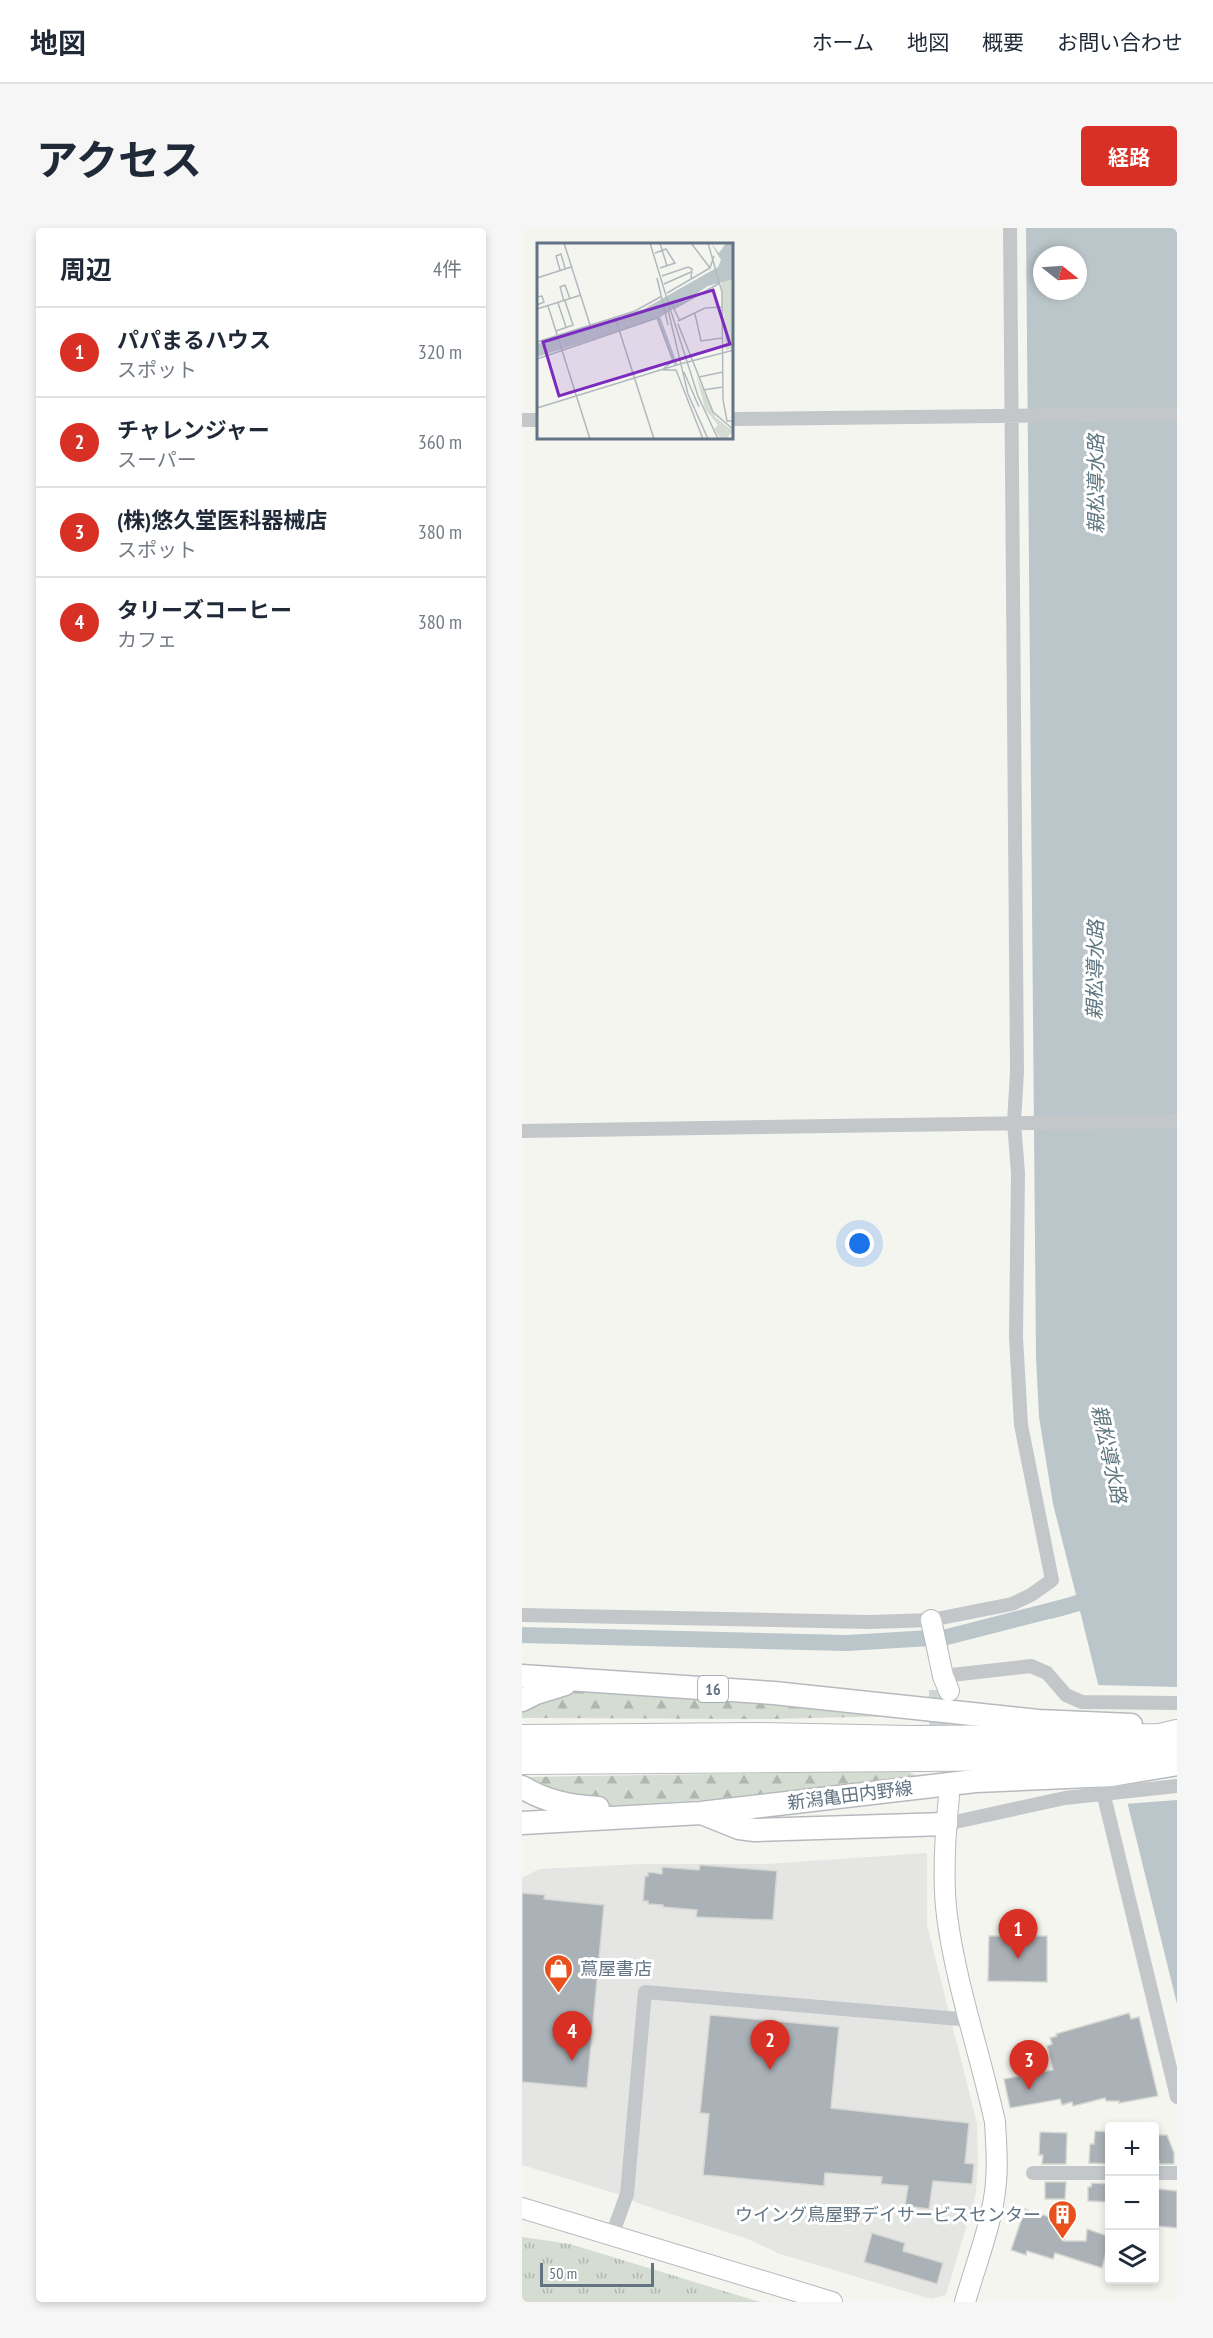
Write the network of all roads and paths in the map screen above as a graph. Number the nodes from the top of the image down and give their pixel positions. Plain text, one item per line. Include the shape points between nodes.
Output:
1 (1010, 228) edge
2 (1177, 414) edge
3 (1016, 416) junction
4 (734, 419) edge
5 (1177, 1121) edge
6 (1019, 1122) junction
7 (522, 1131) edge
8 (522, 1615) edge
9 (932, 1623) junction
10 (522, 1676) edge
11 (584, 1680) junction
12 (944, 1686) joint
13 (522, 1700) edge
14 (1177, 1703) edge
15 (1177, 1727) edge
16 (1177, 1733) edge
17 (522, 1738) edge
18 (1106, 1754) junction
19 (1177, 1756) edge
20 (522, 1761) edge
21 (1177, 1764) edge
22 (1177, 1786) edge
23 (522, 1787) edge
24 (944, 1797) tunnel mouth
25 (690, 1813) junction
26 (522, 1823) edge
27 (946, 1824) junction
28 (522, 1836) edge
29 (971, 2020) junction
30 (1177, 2097) edge
31 (1033, 2173) dead end
32 (1105, 2173) edge
33 (1159, 2173) edge
34 (1177, 2173) edge
35 (522, 2208) edge
36 (612, 2235) junction
37 (832, 2302) edge
38 (965, 2302) edge

1 - 3 street
2 - 3 street
3 - 4 street
3 - 6 street
5 - 6 street
6 - 7 street
6 - 9 street via 1016,1337 1021,1425 1052,1580 1012,1604
8 - 9 street
9 - 12 street
10 - 11 main road, 新潟亀田内野線 / 16
11 - 13 main road via 558,1685
11 - 18 main road, 新潟亀田内野線 / 16 via 774,1693 1038,1721
12 - 18 street via 1031,1666 1047,1673 1073,1699
14 - 18 street
15 - 18 main road, 16
16 - 18 highway
17 - 18 highway via 911,1739
18 - 19 highway
18 - 20 highway
18 - 21 main road, 新潟亀田内野線 / 16
18 - 22 street
18 - 25 main road, 新潟亀田内野線 / 16 via 975,1781
18 - 27 street via 1065,1798
18 - 30 street
23 - 25 main road via 564,1804
24 - 27 street
25 - 26 main road, 新潟亀田内野線 / 16
25 - 27 main road via 755,1830
25 - 28 main road via 576,1832
27 - 29 street via 947,1913 954,1959
29 - 36 street via 645,1992 627,2194
29 - 38 street via 995,2122 996,2171 992,2207
31 - 32 street
33 - 34 street
35 - 36 street
36 - 37 street

